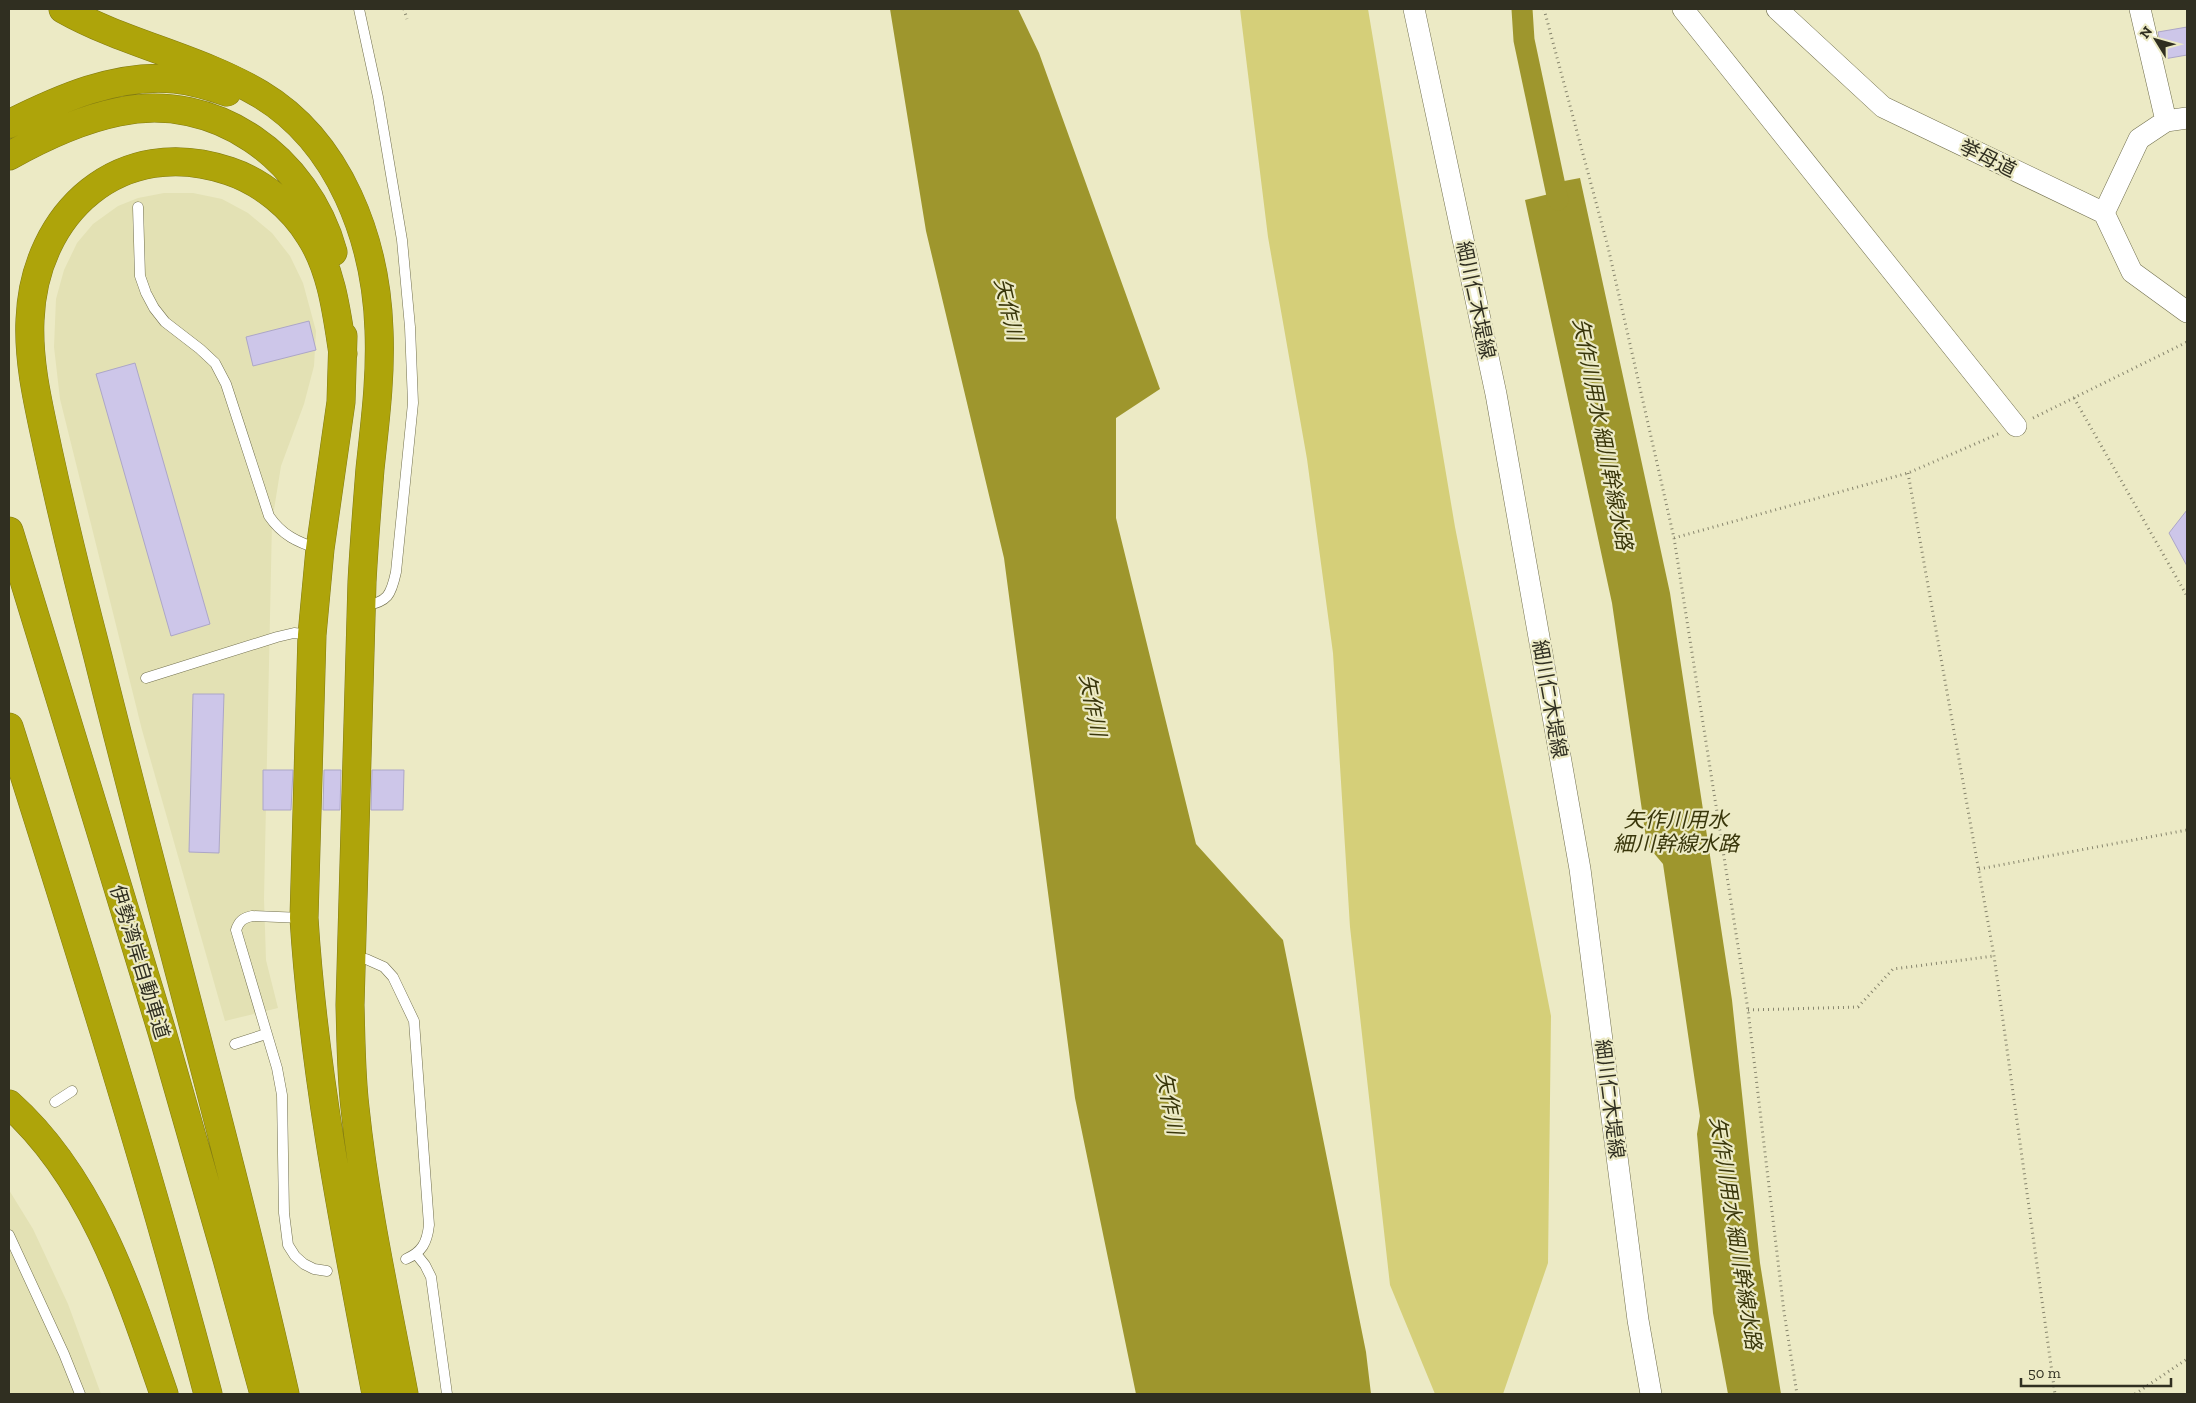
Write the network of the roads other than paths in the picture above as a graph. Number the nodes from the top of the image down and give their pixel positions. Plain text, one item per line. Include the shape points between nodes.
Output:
1 (63, 9) edge
2 (359, 9) edge
3 (1414, 9) edge
4 (1683, 9) edge
5 (1777, 9) edge
6 (2140, 9) edge
7 (2187, 118) edge
8 (2166, 121) junction
9 (9, 124) edge
10 (9, 156) edge
11 (138, 207) dead end
12 (2104, 213) junction
13 (360, 228) junction
14 (2187, 312) edge
15 (344, 354) junction
16 (2016, 426) road end
17 (9, 531) edge
18 (320, 549) junction
19 (361, 606) junction
20 (312, 635) junction
21 (146, 678) dead end
22 (9, 727) edge
23 (304, 918) junction
24 (353, 959) junction
25 (266, 1034) junction
26 (235, 1044) dead end
27 (72, 1091) dead end
28 (55, 1102) dead end
29 (9, 1104) edge
30 (9, 1235) edge
31 (417, 1255) junction
32 (406, 1259) dead end
33 (327, 1271) dead end
34 (80, 1394) edge
35 (164, 1394) edge
36 (208, 1394) edge
37 (264, 1394) edge
38 (285, 1394) edge
39 (376, 1394) edge
40 (404, 1394) edge
41 (447, 1394) edge
42 (1651, 1394) edge

1 - 13 highway via 209,68 270,101 307,133 324,154 339,177
2 - 19 lane via 378,97 402,240 413,402 393,587 382,602
3 - 42 street, 細川仁木堤線 via 1496,394 1580,869 1638,1320
4 - 16 street
5 - 12 street, 挙母道 via 1883,106
6 - 8 street
7 - 8 street
8 - 12 street via 2139,139
9 - 13 highway via 82,92 113,83 173,79 202,84 254,105 298,138 334,181
10 - 15 highway via 62,129 120,111 178,110 226,123 248,136 288,169 305,189 319,214 337,267
11 - 18 lane via 140,276 154,308 165,322 215,363 226,384 269,516 287,536
12 - 14 street via 2132,272
13 - 19 highway via 369,257 379,328 377,404
15 - 18 highway via 341,402
15 - 38 highway via 329,283 311,238 294,214 271,193 242,175 212,165 181,161 148,165 119,173 92,189 53,232 32,289 31,362 63,519 254,1255
17 - 37 highway, 伊勢湾岸自動車道 via 162,1032
18 - 20 highway
19 - 24 highway
20 - 21 lane via 277,636
20 - 23 highway
22 - 36 highway via 173,1261
23 - 25 lane via 252,916 238,923 237,938
23 - 39 highway via 307,964 334,1168
24 - 31 lane via 366,959 384,967 393,977 414,1021 429,1226 428,1237
24 - 40 highway via 350,1005 354,1106 372,1228
25 - 26 lane
25 - 33 lane via 282,1095 284,1213 288,1245 304,1264
27 - 28 lane
29 - 35 highway via 62,1164 99,1228
30 - 34 lane
31 - 32 lane
31 - 41 lane via 431,1277

